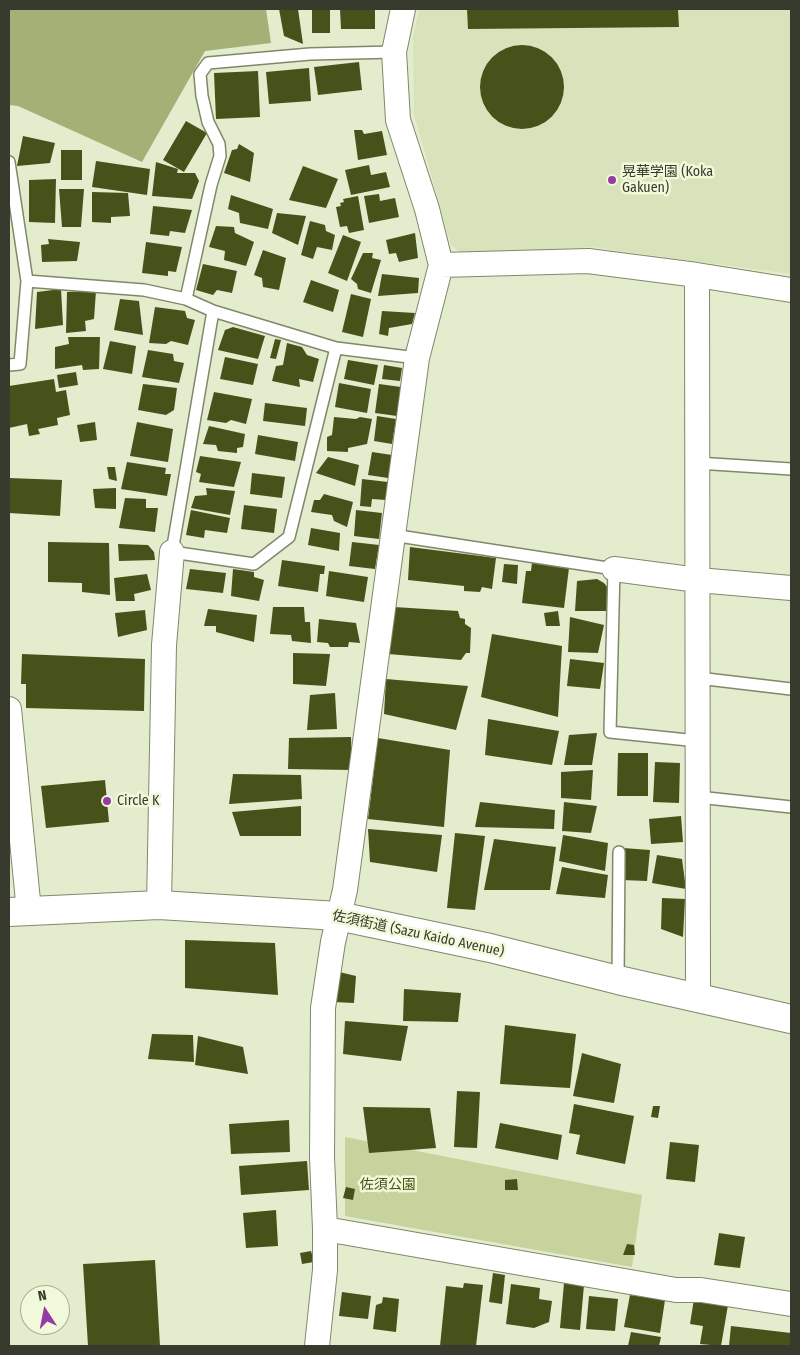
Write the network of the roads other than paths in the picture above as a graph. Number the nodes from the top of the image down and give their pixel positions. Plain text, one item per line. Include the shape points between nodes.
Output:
1 (403, 9) edge
2 (394, 52) junction
3 (9, 162) edge
4 (441, 265) junction
5 (697, 275) junction
6 (27, 281) junction
7 (791, 290) edge
8 (186, 299) junction
9 (213, 310) junction
10 (336, 348) junction
11 (417, 358) junction
12 (9, 365) edge
13 (697, 463) junction
14 (791, 470) edge
15 (392, 535) junction
16 (172, 552) junction
17 (614, 569) junction
18 (698, 580) junction
19 (791, 588) edge
20 (698, 678) junction
21 (791, 690) edge
22 (9, 709) edge
23 (698, 741) junction
24 (698, 797) junction
25 (791, 807) edge
26 (619, 852) dead end
27 (159, 905) junction
28 (19, 912) edge
29 (338, 916) junction
30 (618, 980) junction
31 (698, 998) junction
32 (791, 1018) edge
33 (325, 1229) junction
34 (791, 1304) edge
35 (317, 1346) edge

1 - 2 street
2 - 4 street via 398,120
2 - 8 lane via 310,54 208,62 200,74 202,96 220,156
3 - 6 lane
4 - 5 street via 588,261
4 - 11 street
5 - 7 street
5 - 13 street
6 - 8 lane via 144,290
6 - 12 lane via 20,364
8 - 9 lane
9 - 10 lane
9 - 16 lane
10 - 11 lane
10 - 16 lane via 289,537 254,564
11 - 15 street
13 - 14 lane
13 - 18 street
15 - 17 lane
15 - 29 street via 345,890
16 - 27 street via 164,645
17 - 18 street
17 - 23 lane via 610,732
18 - 19 street
18 - 20 street
20 - 21 lane
20 - 23 street
22 - 28 street
23 - 24 street
24 - 25 lane
24 - 31 street
26 - 30 lane
27 - 28 street, 佐須街道 (Sazu Kaido Avenue)
27 - 29 street, 佐須街道 (Sazu Kaido Avenue)
29 - 30 street, 佐須街道 (Sazu Kaido Avenue) via 490,948
29 - 33 street via 323,1008
30 - 31 street, 佐須街道 (Sazu Kaido Avenue)
31 - 32 street, 佐須街道 (Sazu Kaido Avenue)
33 - 34 street via 676,1290 701,1290
33 - 35 street via 325,1270

